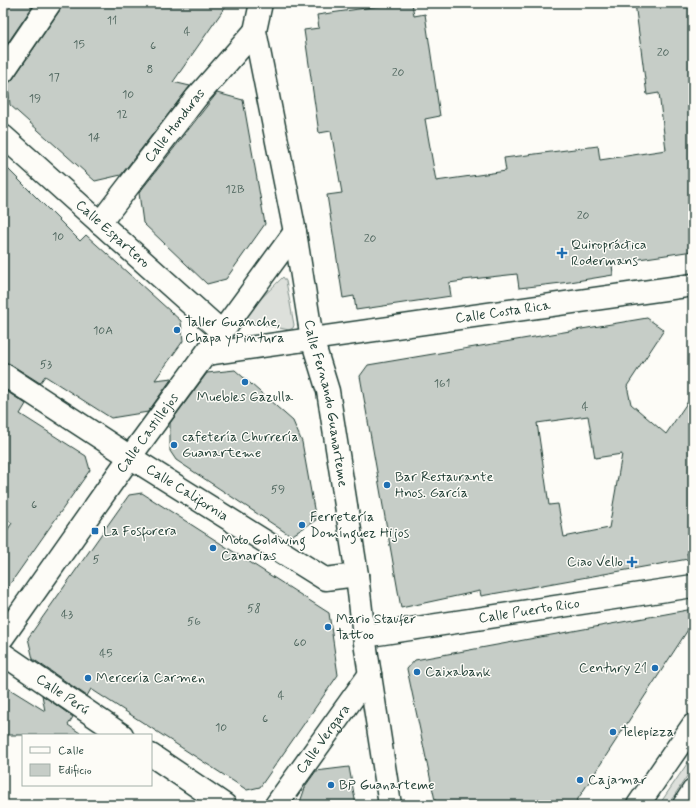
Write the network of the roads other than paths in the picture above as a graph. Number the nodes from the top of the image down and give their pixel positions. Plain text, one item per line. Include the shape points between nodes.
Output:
1 (50, 3) edge
2 (261, 3) edge
3 (255, 31) junction
4 (3, 72) edge
5 (3, 136) edge
6 (100, 223) junction
7 (295, 232) junction
8 (693, 285) edge
9 (222, 332) junction
10 (312, 339) junction
11 (206, 354) junction
12 (3, 374) edge
13 (130, 457) junction
14 (357, 575) junction
15 (692, 586) edge
16 (364, 636) junction
17 (3, 637) edge
18 (3, 654) edge
19 (370, 674) junction
20 (693, 725) edge
21 (121, 734) edge
22 (152, 756) edge
23 (693, 791) edge
24 (225, 805) edge
25 (276, 805) edge
26 (390, 805) edge
27 (638, 805) edge
28 (684, 805) edge

1 - 4 street
2 - 3 street, Calle Fernando Guanarteme
3 - 6 street, Calle Honduras via 196,98
3 - 7 street, Calle Fernando Guanarteme
5 - 6 street, Calle Espartero
6 - 9 street, Calle Espartero
7 - 9 street, Calle Castillejos
7 - 10 street, Calle Fernando Guanarteme
8 - 10 street, Calle Costa Rica
9 - 11 street, Calle Castillejos
10 - 11 street, Calle Costa Rica
10 - 14 street, Calle Fernando Guanarteme via 328,391
11 - 13 street, Calle Castillejos
12 - 13 street, Calle California
13 - 14 street, Calle California via 325,579
13 - 17 street, Calle Castillejos
14 - 16 street, Calle Fernando Guanarteme
15 - 16 street, Calle Puerto Rico
16 - 19 street, Calle Fernando Guanarteme
18 - 21 street, Calle Perú
19 - 25 street, Calle Vergara
19 - 26 street, Calle Fernando Guanarteme
20 - 27 street
22 - 24 street
23 - 28 street

